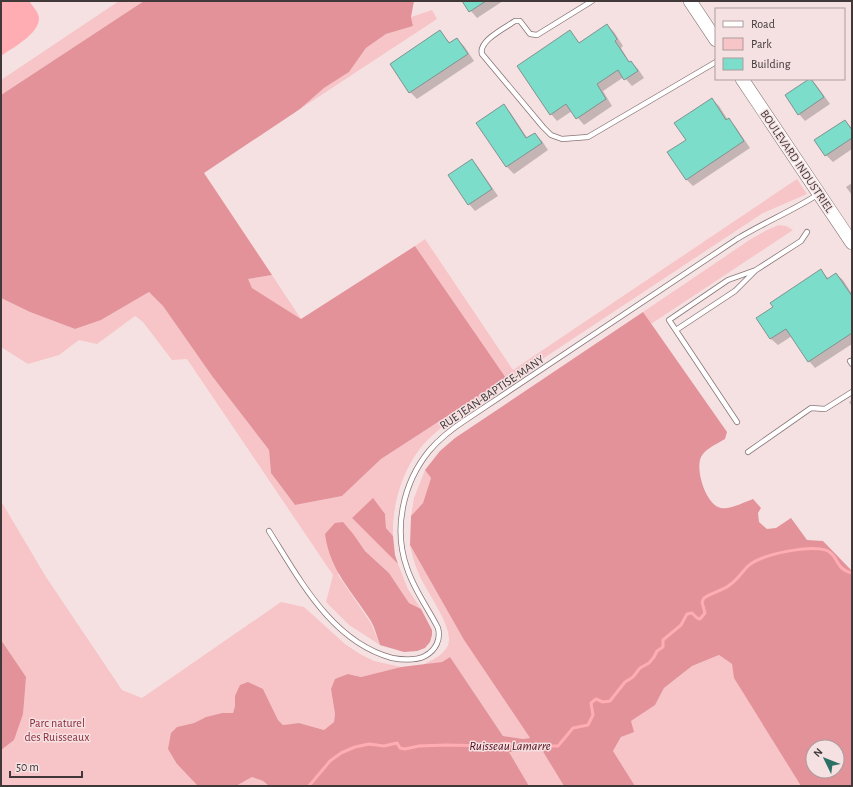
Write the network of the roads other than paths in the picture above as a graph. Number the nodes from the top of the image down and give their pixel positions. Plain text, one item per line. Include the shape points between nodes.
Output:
1 (592, 1) edge
2 (690, 1) edge
3 (715, 38) edge
4 (715, 63) edge
5 (743, 80) edge
6 (819, 194) junction
7 (807, 232) dead end
8 (852, 243) edge
9 (756, 270) junction
10 (676, 330) junction
11 (852, 392) edge
12 (737, 422) dead end
13 (748, 452) dead end
14 (269, 531) dead end

1 - 4 lane via 537,35 530,34 520,21 514,22 482,45 482,54 551,135 562,139 588,137
2 - 3 street
5 - 6 street, BOULEVARD INDUSTRIEL
6 - 8 street, BOULEVARD INDUSTRIEL
6 - 14 lane, RUE JEAN-BAPTISE-MANY via 738,239 467,419 430,450 416,470 406,493 400,535 410,578 440,636 426,655 419,659 399,659 374,651 352,638 314,599
7 - 9 lane via 801,241
9 - 10 lane via 735,290
9 - 10 lane via 728,280 669,320
10 - 12 lane
11 - 13 lane via 825,409 811,408

